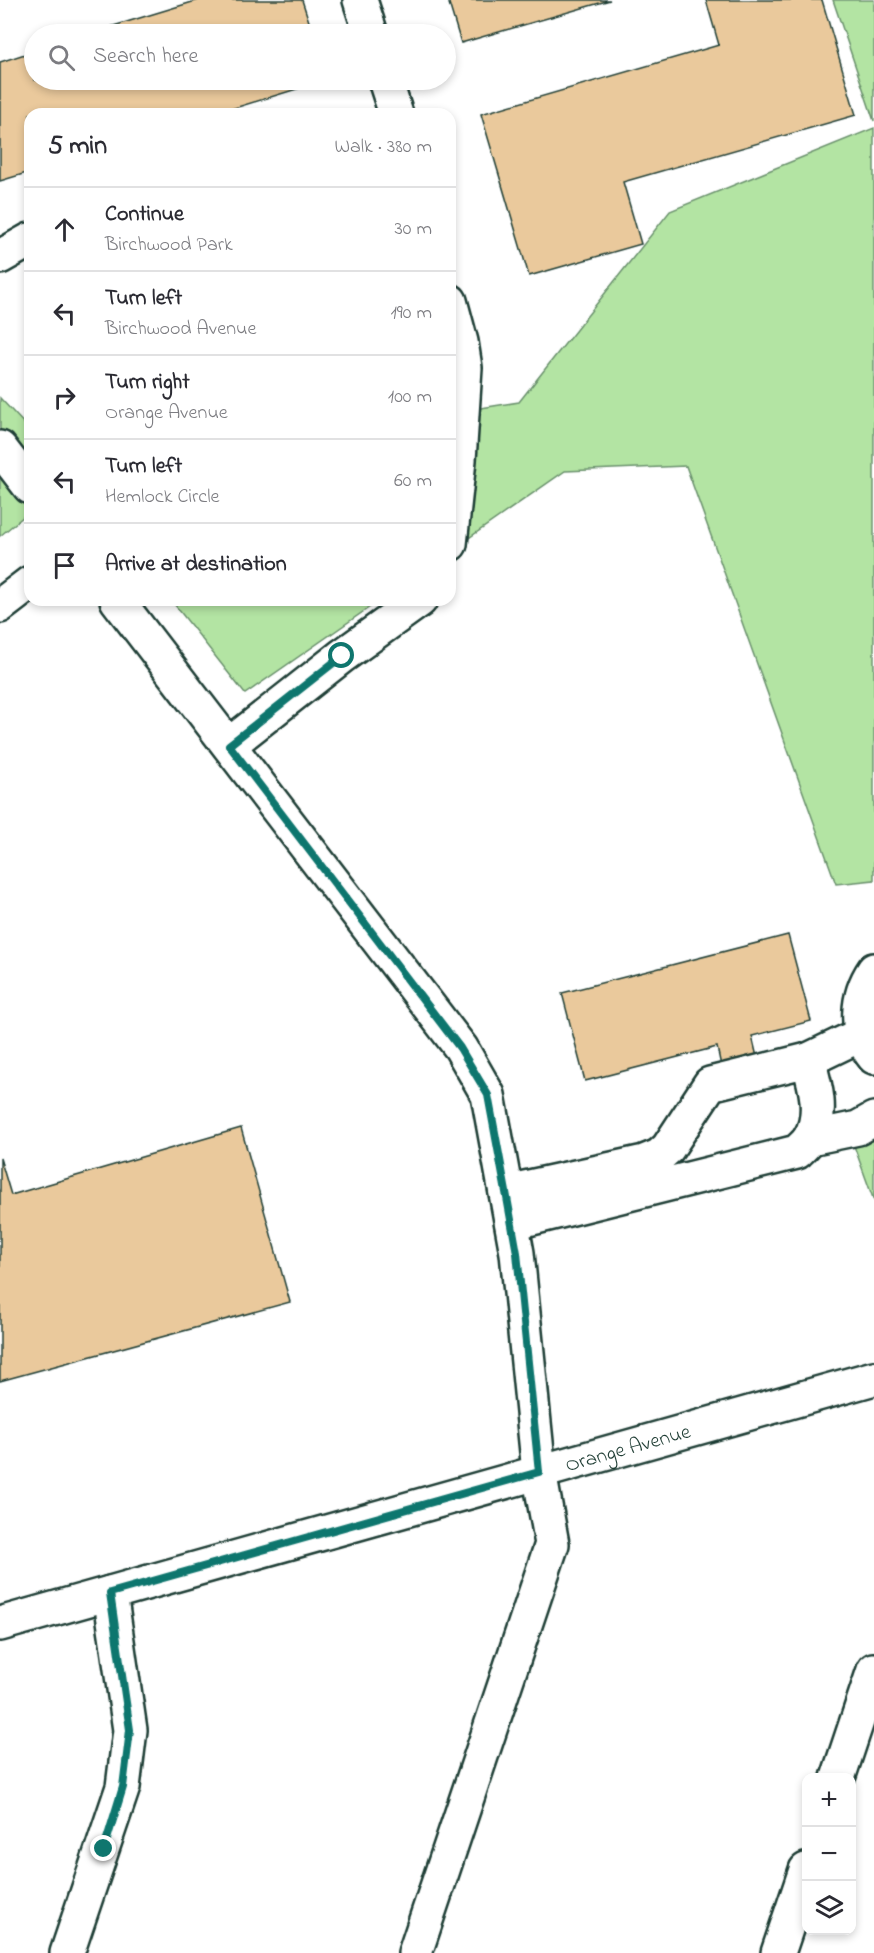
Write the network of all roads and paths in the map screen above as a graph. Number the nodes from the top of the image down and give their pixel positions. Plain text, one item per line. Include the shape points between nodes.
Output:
1 (360, 0) edge
2 (368, 24) edge
3 (388, 90) edge
4 (394, 108) edge
5 (24, 243) edge
6 (0, 256) edge
7 (456, 323) edge
8 (0, 448) edge
9 (24, 479) edge
10 (456, 488) edge
11 (24, 588) edge
12 (0, 606) edge
13 (122, 606) edge
14 (412, 606) edge
15 (229, 745) junction
16 (874, 970) edge
17 (868, 1046) edge
18 (808, 1060) junction
19 (874, 1119) edge
20 (810, 1138) junction
21 (509, 1207) junction
22 (874, 1378) edge
23 (539, 1472) junction
24 (110, 1593) junction
25 (0, 1624) edge
26 (874, 1670) edge
27 (840, 1773) edge
28 (803, 1881) edge
29 (67, 1953) edge
30 (415, 1953) edge
31 (778, 1953) edge

1 - 2 street
3 - 4 street
5 - 6 street
7 - 10 street via 465,368
8 - 9 street
11 - 12 street
13 - 15 street
14 - 15 street
15 - 21 street via 460,1048 488,1095
16 - 17 street via 864,984 859,1009
17 - 18 street
18 - 20 street via 818,1113
18 - 21 street via 710,1084 659,1156
19 - 20 street via 858,1128
20 - 21 street via 797,1152
21 - 23 street
22 - 23 street, Orange Avenue
23 - 24 street, Orange Avenue
23 - 30 street via 552,1544
24 - 25 street, Orange Avenue
24 - 29 street via 130,1730 123,1787
26 - 27 street
28 - 31 street

